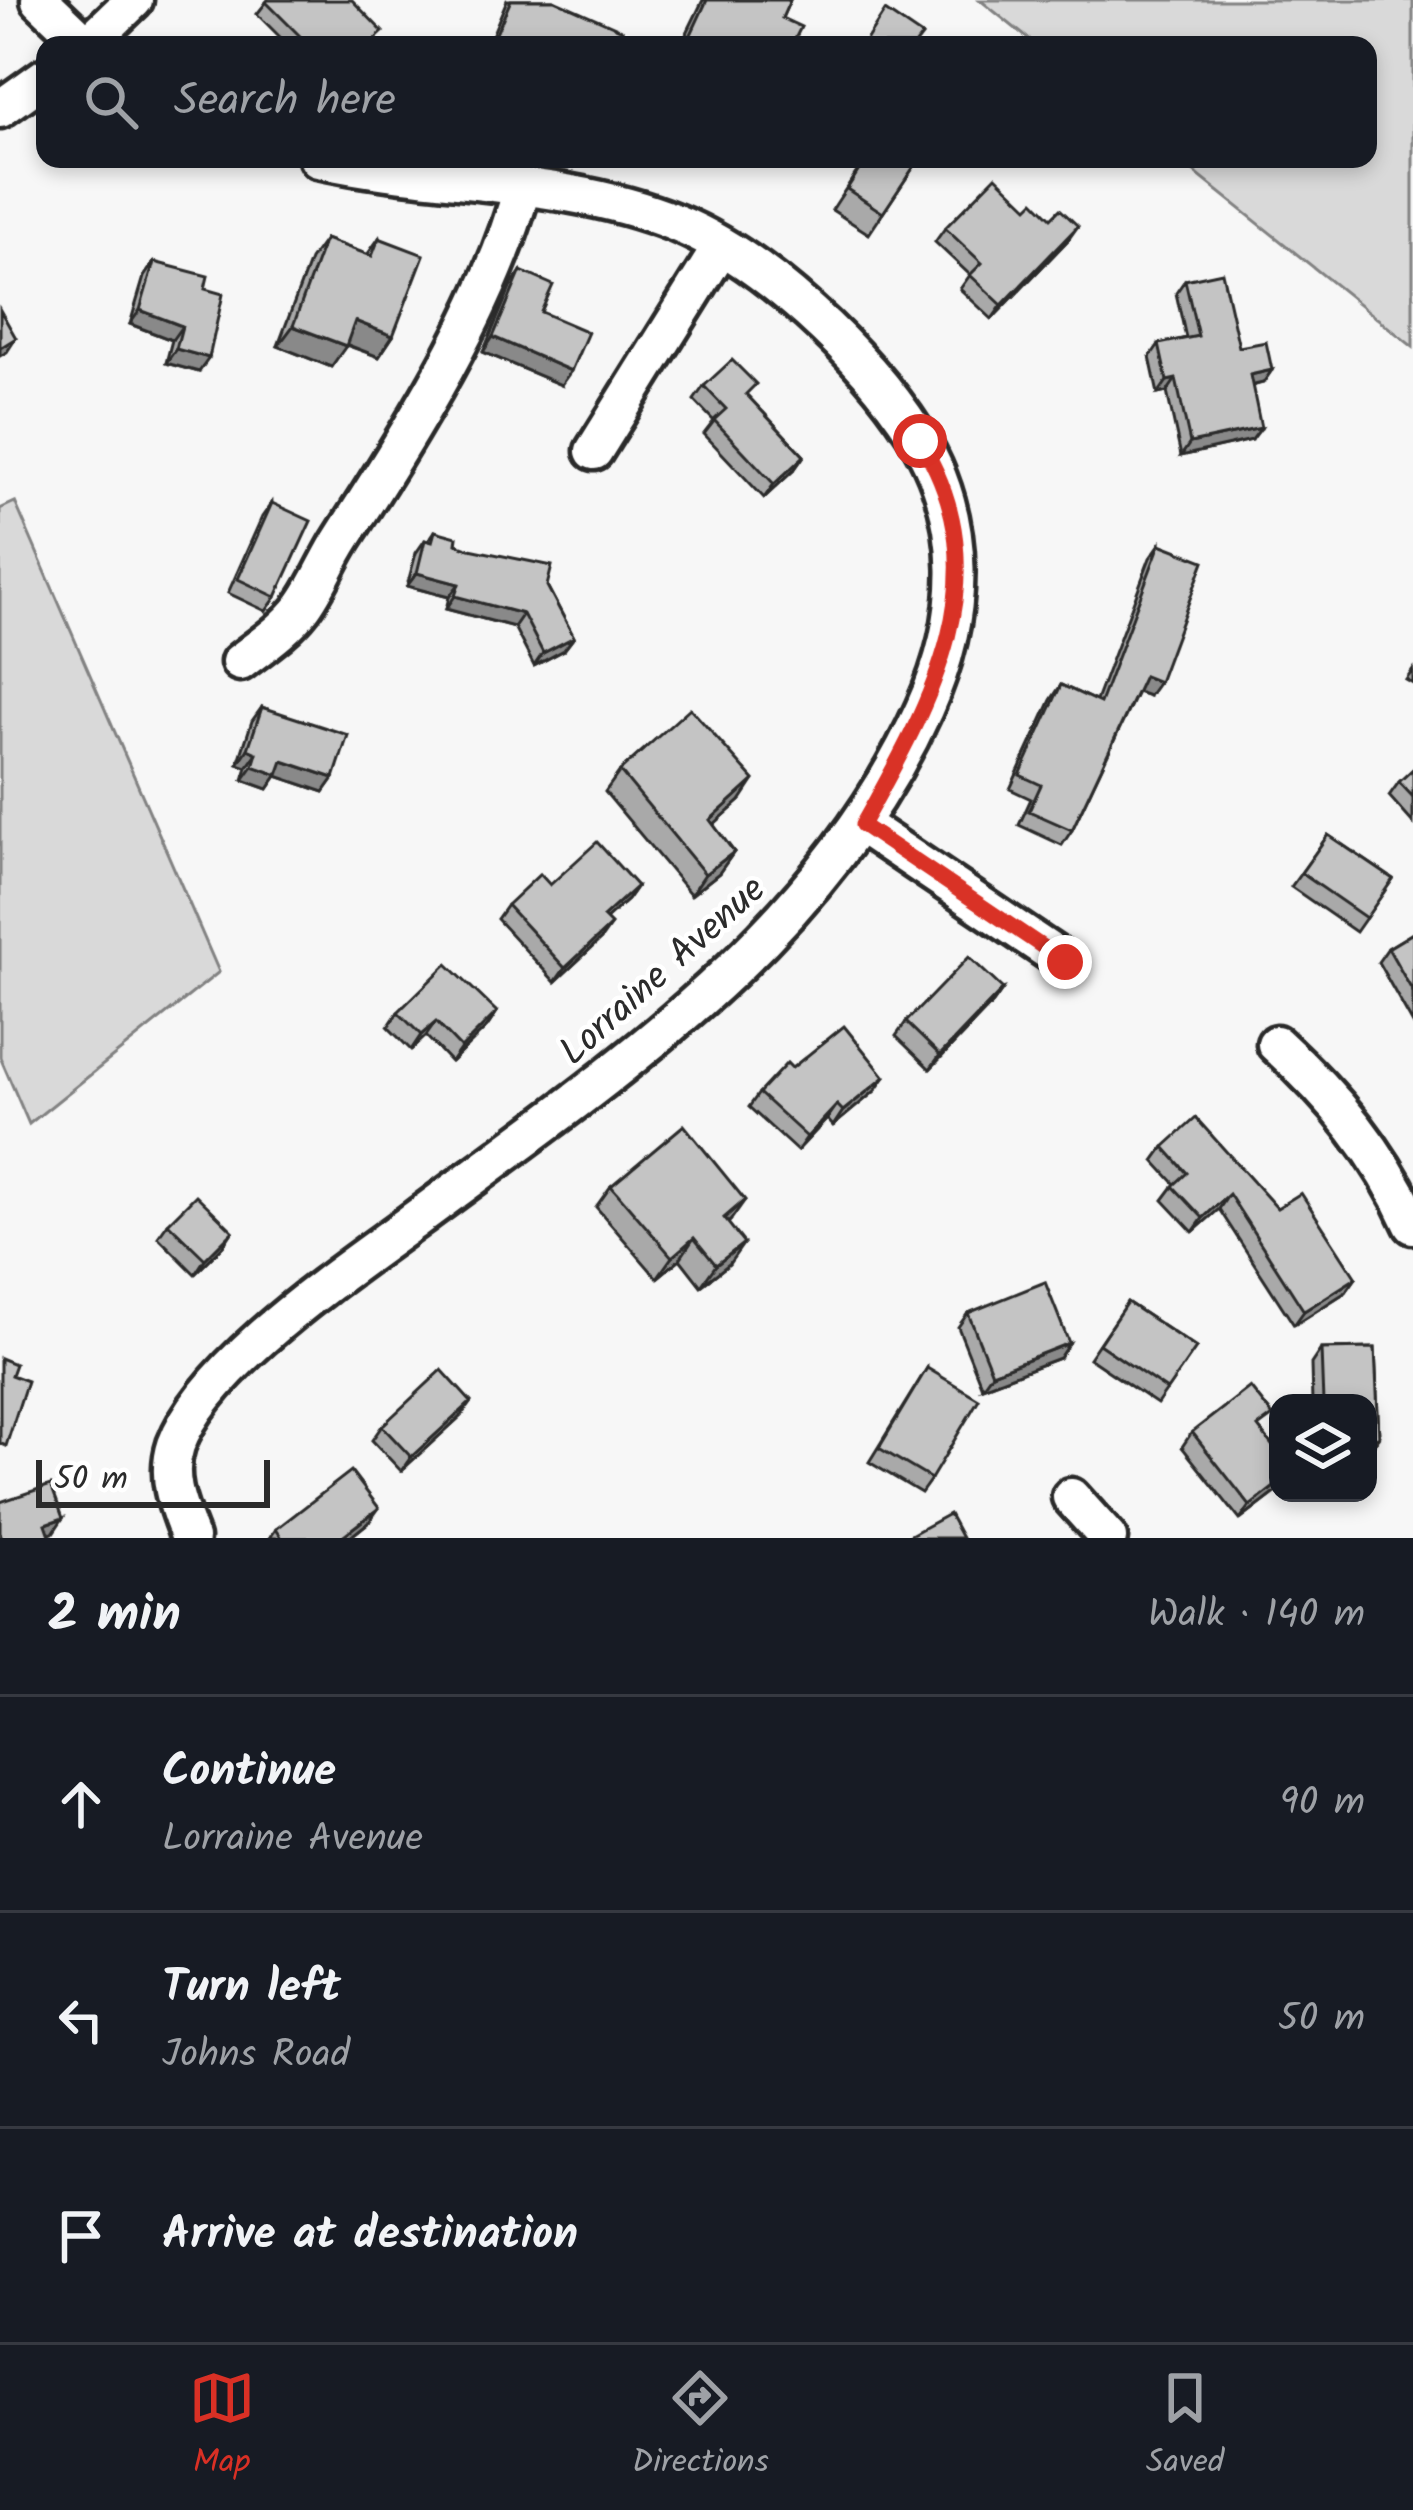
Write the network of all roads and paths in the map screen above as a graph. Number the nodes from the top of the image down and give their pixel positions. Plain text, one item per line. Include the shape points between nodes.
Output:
1 (40, 0) edge
2 (134, 0) edge
3 (78, 36) edge
4 (96, 36) edge
5 (36, 84) edge
6 (0, 110) edge
7 (363, 168) edge
8 (522, 188) junction
9 (721, 247) junction
10 (594, 451) dead end
11 (240, 662) dead end
12 (862, 825) junction
13 (1065, 962) dead end
14 (1276, 1044) dead end
15 (1413, 1226) edge
16 (1071, 1496) dead end
17 (190, 1538) edge
18 (1108, 1538) edge

1 - 3 street
2 - 4 street
5 - 6 street
7 - 8 street, Lorraine Avenue
8 - 9 street, Lorraine Avenue via 608,200
8 - 11 street via 508,243 408,435 304,606
9 - 10 street
9 - 12 street, Lorraine Avenue via 834,334 875,377 925,448 954,531 956,605 946,656
12 - 13 street
12 - 17 street, Lorraine Avenue via 744,960 589,1091 299,1308 224,1376 176,1447 175,1499
14 - 15 street via 1344,1112
16 - 18 street

